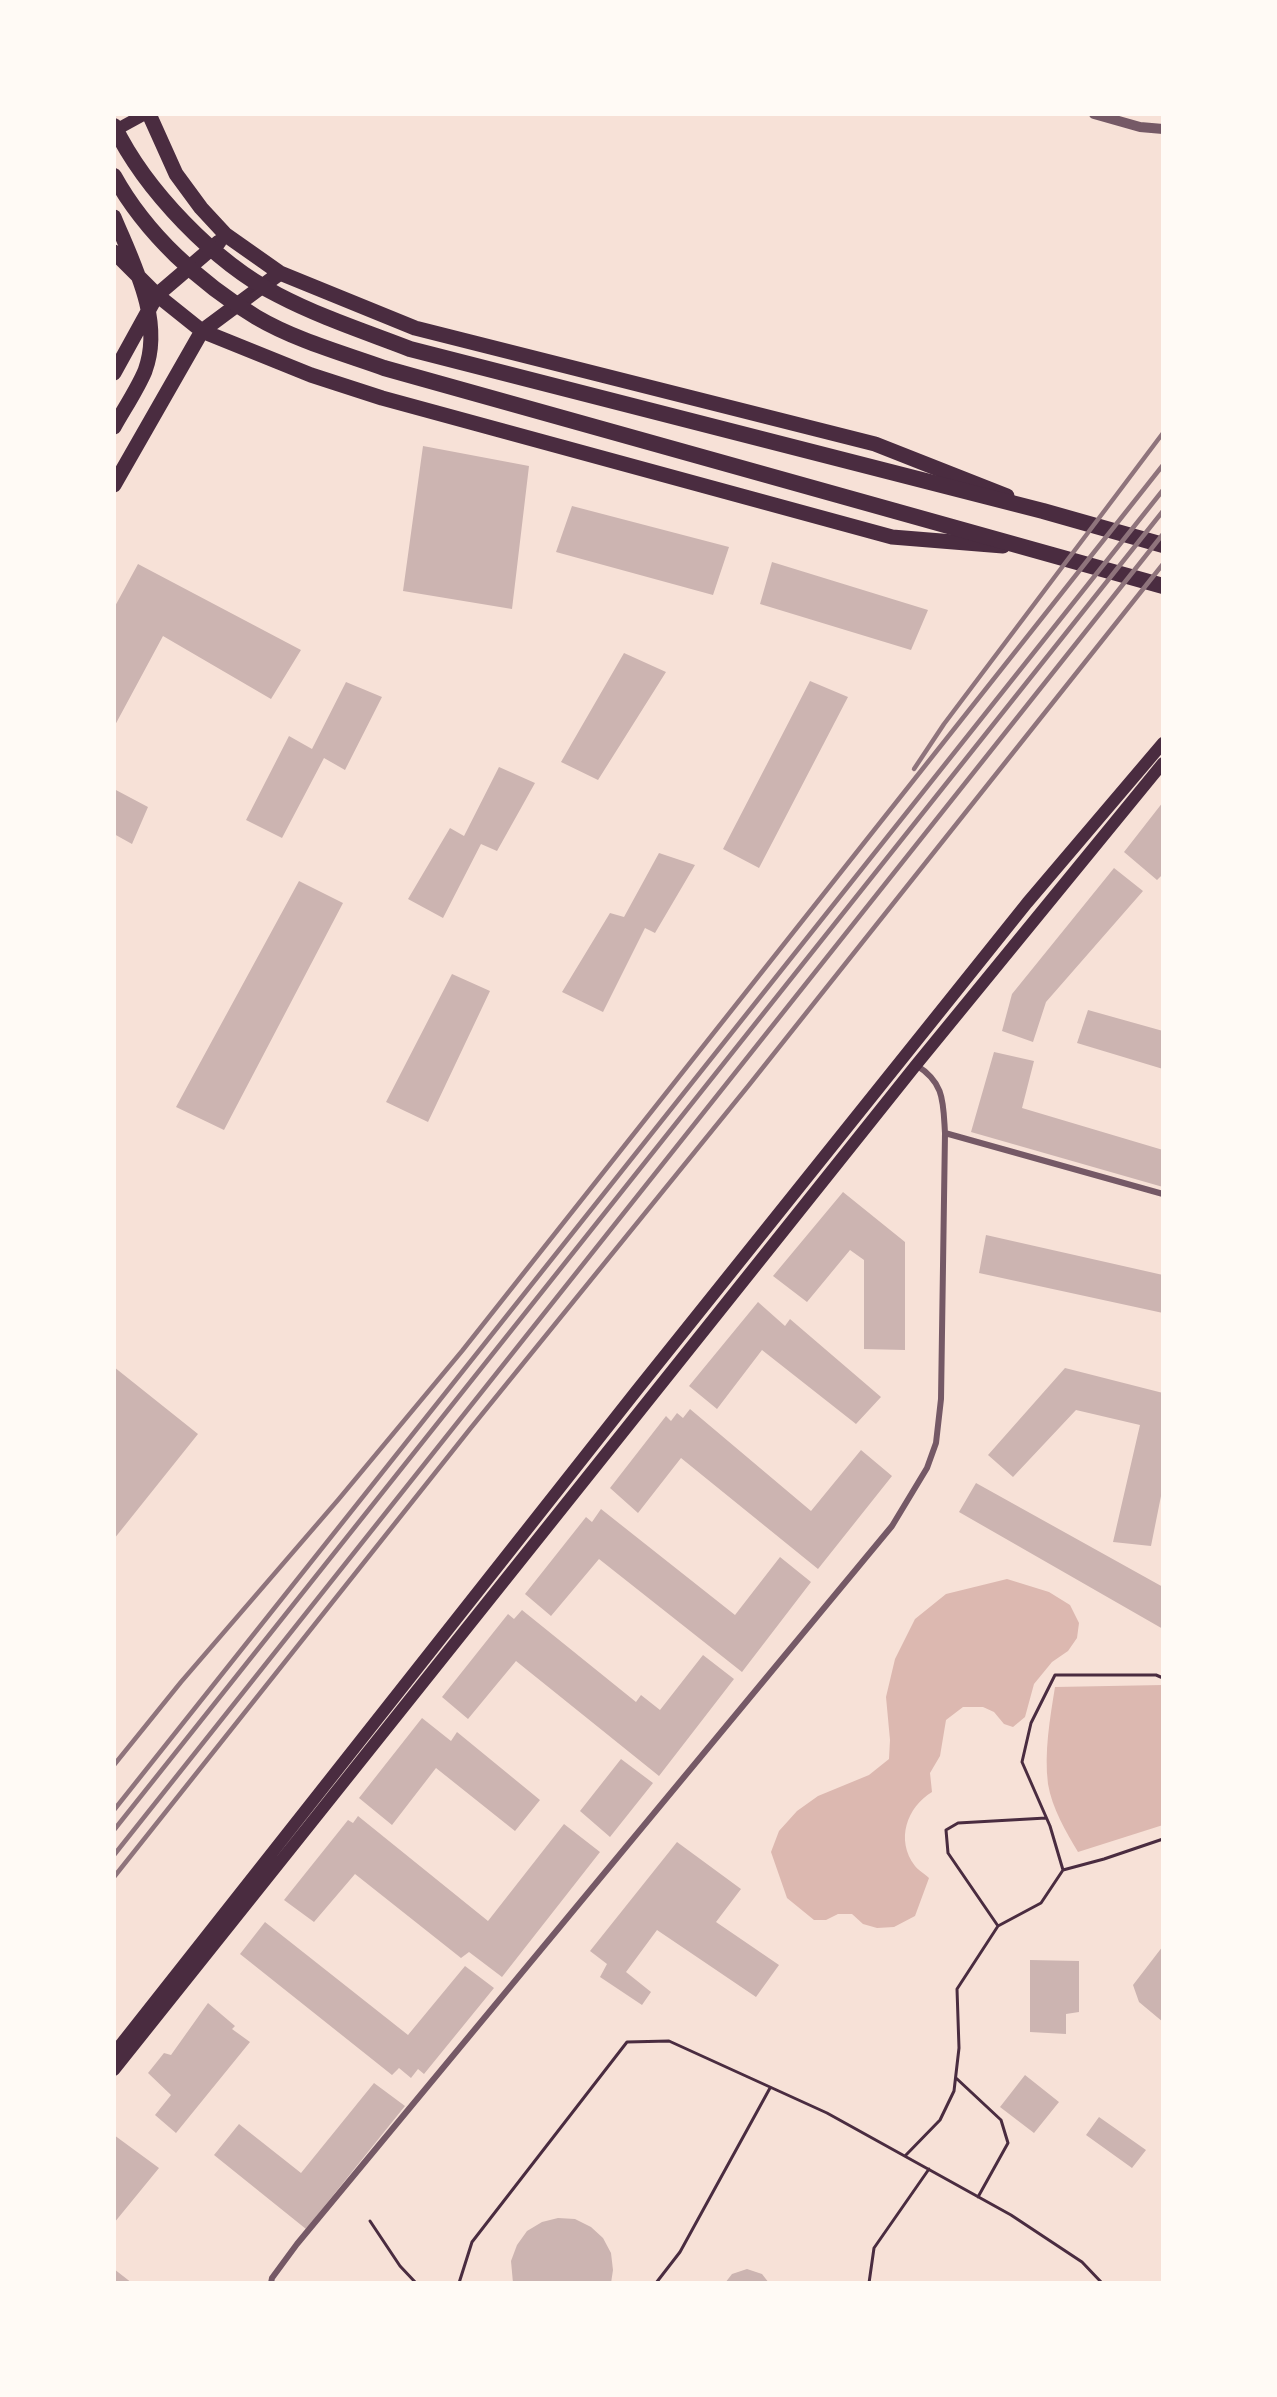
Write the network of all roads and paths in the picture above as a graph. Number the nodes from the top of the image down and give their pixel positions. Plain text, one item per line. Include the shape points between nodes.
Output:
1 (147, 114) edge
2 (1094, 114) edge
3 (114, 126) edge
4 (1163, 129) edge
5 (114, 131) edge
6 (114, 176) edge
7 (114, 217) edge
8 (226, 235) junction
9 (114, 252) edge
10 (280, 273) junction
11 (157, 295) junction
12 (202, 331) junction
13 (114, 373) edge
14 (114, 427) edge
15 (114, 485) edge
16 (1043, 511) junction
17 (1163, 545) edge
18 (1032, 548) junction
19 (1163, 586) edge
20 (1163, 743) edge
21 (1162, 765) edge
22 (916, 1065) junction
23 (945, 1133) junction
24 (1163, 1194) edge
25 (1163, 1678) edge
26 (1046, 1818) junction
27 (1163, 1839) edge
28 (1063, 1870) junction
29 (998, 1926) junction
30 (114, 2052) edge
31 (114, 2070) edge
32 (956, 2078) junction
33 (771, 2088) junction
34 (905, 2156) junction
35 (929, 2169) junction
36 (978, 2197) junction
37 (370, 2221) dead end
38 (271, 2283) edge
39 (416, 2283) edge
40 (459, 2283) edge
41 (656, 2283) edge
42 (869, 2283) edge
43 (1102, 2283) edge

1 - 5 main road
1 - 8 main road via 176,174
2 - 4 street
3 - 16 highway via 123,145 170,209 239,271 277,295 337,322 410,349
6 - 18 highway via 152,230 188,267 257,318 315,344 396,371
7 - 14 main road via 143,291 152,335 145,369
8 - 10 main road
8 - 11 main road
9 - 11 main road
10 - 12 main road
10 - 16 main road via 415,328 875,444
11 - 12 main road
11 - 13 main road
12 - 15 main road
12 - 18 main road via 311,375 382,398 810,516 892,537
16 - 17 highway
18 - 19 highway
20 - 30 main road via 1027,903
21 - 22 main road
22 - 23 street via 932,1074 942,1097
22 - 31 main road
23 - 24 street
23 - 38 street via 941,1399 936,1443 927,1468 892,1526 297,2244
25 - 26 path via 1054,1675 1031,1723 1022,1762
26 - 28 path
26 - 29 path via 958,1823 946,1830 948,1853
27 - 28 path
28 - 29 path via 1041,1903
29 - 32 path via 957,1989
32 - 34 path via 940,2120
32 - 36 path via 1001,2120 1008,2144
33 - 34 path via 827,2113
33 - 40 path via 669,2041 627,2042 472,2242
33 - 41 path via 680,2252
34 - 35 path
35 - 36 path
35 - 42 path via 874,2248
36 - 43 path via 1082,2262
37 - 39 path

